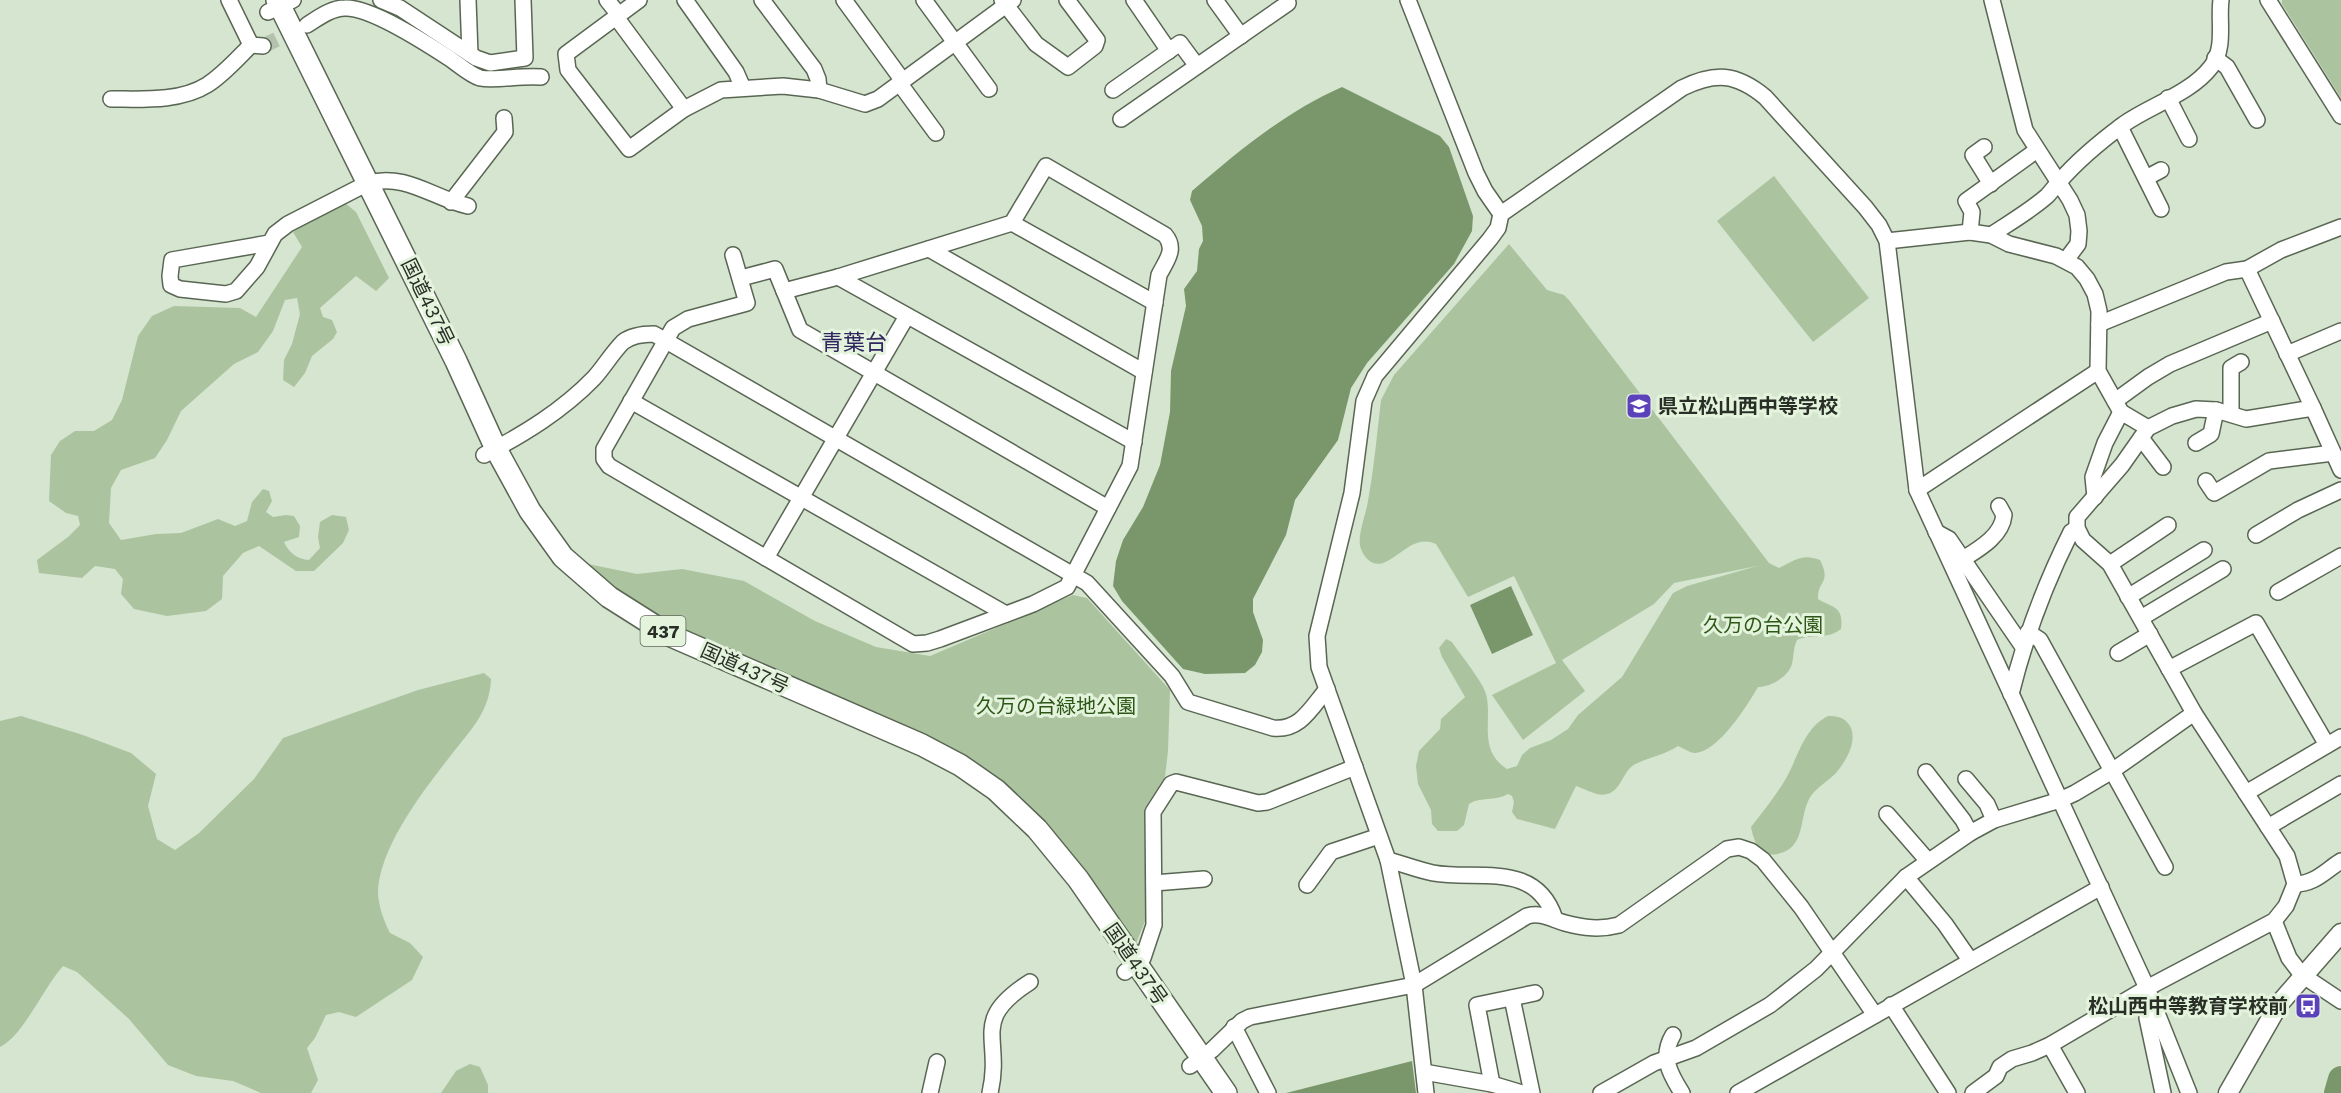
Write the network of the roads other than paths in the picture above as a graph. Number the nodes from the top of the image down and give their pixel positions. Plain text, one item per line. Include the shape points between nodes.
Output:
1 (229, 0) edge
2 (381, 0) edge
3 (413, 0) edge
4 (468, 0) edge
5 (523, 0) edge
6 (607, 0) edge
7 (639, 0) edge
8 (685, 0) edge
9 (762, 0) edge
10 (844, 0) edge
11 (924, 0) edge
12 (1067, 0) edge
13 (1134, 0) edge
14 (1215, 0) edge
15 (1286, 0) edge
16 (1408, 0) edge
17 (1992, 0) edge
18 (2221, 0) edge
19 (2268, 0) edge
20 (1007, 2) edge
21 (276, 4) edge
22 (617, 16) junction
23 (413, 17) junction
24 (307, 25) tunnel mouth
25 (1241, 36) junction
26 (955, 42) junction
27 (1169, 51) junction
28 (470, 54) junction
29 (2215, 58) junction
30 (1197, 66) junction
31 (541, 77) dead end
32 (901, 82) junction
33 (743, 88) junction
34 (989, 89) dead end
35 (819, 90) junction
36 (1113, 90) dead end
37 (2168, 98) junction
38 (111, 99) dead end
39 (684, 109) junction
40 (2249, 115) dead end
41 (2341, 116) edge
42 (504, 118) dead end
43 (1121, 118) dead end
44 (2120, 127) junction
45 (936, 133) dead end
46 (2188, 139) dead end
47 (1984, 147) dead end
48 (2037, 150) junction
49 (2161, 170) dead end
50 (2146, 178) junction
51 (2059, 181) junction
52 (1991, 184) junction
53 (362, 186) junction
54 (451, 202) junction
55 (468, 206) dead end
56 (2161, 209) dead end
57 (1502, 214) junction
58 (1012, 223) junction
59 (2341, 227) edge
60 (1970, 232) junction
61 (1991, 235) junction
62 (1887, 241) junction
63 (269, 243) junction
64 (929, 249) junction
65 (733, 255) dead end
66 (2066, 260) junction
67 (2247, 269) junction
68 (838, 277) junction
69 (741, 278) junction
70 (784, 291) junction
71 (1155, 303) junction
72 (907, 315) junction
73 (2272, 321) junction
74 (2099, 324) junction
75 (2341, 331) edge
76 (665, 339) junction
77 (2288, 354) junction
78 (2241, 362) dead end
79 (2098, 371) junction
80 (873, 372) junction
81 (1144, 372) junction
82 (631, 401) junction
83 (2118, 407) junction
84 (2313, 408) junction
85 (2216, 410) junction
86 (2231, 414) junction
87 (2145, 433) junction
88 (834, 437) junction
89 (1134, 442) junction
90 (2196, 443) dead end
91 (2334, 444) edge
92 (490, 452) junction
93 (2163, 467) dead end
94 (2341, 470) edge
95 (2206, 481) dead end
96 (1917, 490) junction
97 (2341, 490) edge
98 (2095, 496) junction
99 (800, 498) junction
100 (1999, 506) dead end
101 (1108, 508) junction
102 (2168, 525) dead end
103 (2077, 528) junction
104 (1934, 530) junction
105 (2256, 535) dead end
106 (2204, 550) dead end
107 (2341, 556) edge
108 (766, 558) junction
109 (1963, 560) junction
110 (2110, 564) junction
111 (2223, 568) dead end
112 (1074, 575) junction
113 (2282, 584) dead end
114 (2128, 597) junction
115 (1006, 614) junction
116 (2140, 618) junction
117 (2150, 634) junction
118 (2026, 640) junction
119 (2118, 653) dead end
120 (2169, 669) junction
121 (1327, 689) junction
122 (2011, 694) junction
123 (2194, 713) junction
124 (2341, 737) edge
125 (2327, 745) junction
126 (1355, 767) junction
127 (2112, 771) junction
128 (1926, 772) dead end
129 (1966, 778) dead end
130 (2341, 784) edge
131 (2246, 792) junction
132 (2060, 800) junction
133 (1887, 814) dead end
134 (1994, 820) junction
135 (2268, 827) junction
136 (1970, 833) junction
137 (1379, 836) junction
138 (1388, 860) junction
139 (1928, 861) junction
140 (2341, 861) edge
141 (2165, 867) dead end
142 (1906, 877) junction
143 (1204, 879) dead end
144 (1154, 883) junction
145 (2295, 884) junction
146 (1307, 885) dead end
147 (2101, 887) junction
148 (1555, 919) junction
149 (2274, 921) junction
150 (2341, 933) edge
151 (1832, 953) junction
152 (1970, 960) junction
153 (1130, 968) junction
154 (2302, 975) junction
155 (1030, 982) dead end
156 (1414, 985) junction
157 (2147, 987) junction
158 (1535, 993) dead end
159 (1512, 998) junction
160 (2341, 1001) edge
161 (1891, 1005) junction
162 (2155, 1009) junction
163 (1875, 1015) junction
164 (1234, 1028) junction
165 (1673, 1035) dead end
166 (2050, 1045) junction
167 (1666, 1058) junction
168 (937, 1062) dead end
169 (1195, 1062) junction
170 (1424, 1072) junction
171 (1492, 1084) junction
172 (930, 1093) edge
173 (990, 1093) edge
174 (1209, 1093) edge
175 (1226, 1093) edge
176 (1268, 1093) edge
177 (1426, 1093) edge
178 (1522, 1093) edge
179 (1532, 1093) edge
180 (1600, 1093) edge
181 (1682, 1093) edge
182 (1738, 1093) edge
183 (1948, 1093) edge
184 (1974, 1093) edge
185 (2077, 1093) edge
186 (2163, 1093) edge
187 (2189, 1093) edge
188 (2228, 1093) edge

1 - 38 street via 257,46 192,92 147,99
2 - 23 street
3 - 23 street
4 - 28 street
5 - 28 street via 525,58 490,63
6 - 22 street
7 - 22 street
8 - 33 street
9 - 35 street via 814,69
10 - 32 street
11 - 26 street
12 - 20 street via 1097,40 1095,46 1068,67 1036,44
13 - 27 street
14 - 25 street
15 - 25 street via 1288,3
16 - 57 street via 1476,173
17 - 48 street via 2025,130
18 - 29 street via 2221,31
19 - 41 street
20 - 26 street
21 - 53 highway, 国道437号 / 437
22 - 39 street
22 - 39 street via 566,54 568,70 629,149
23 - 28 street
24 - 31 street via 328,12 345,8 364,12 425,43 478,77
25 - 30 street
26 - 32 street
26 - 34 street
27 - 30 street via 1180,44
27 - 36 street via 1130,70
29 - 37 street via 2198,80
29 - 40 street via 2227,67
30 - 43 street
32 - 35 street via 865,105
32 - 45 street
33 - 35 street
33 - 39 street via 721,90
37 - 44 street
37 - 46 street
42 - 54 street via 505,132
44 - 50 street
44 - 51 street
47 - 52 street via 1973,155
48 - 51 street
48 - 52 street
49 - 50 street
50 - 56 street
51 - 61 street via 2048,196
51 - 66 street via 2077,215 2079,231 2078,244
52 - 60 street via 1966,201 1972,212
53 - 54 street via 381,180 406,182
53 - 63 street via 288,224
53 - 92 highway, 国道437号 / 437 via 456,361
54 - 55 street
57 - 62 street via 1682,88 1718,76 1750,84 1766,97 1865,207
57 - 121 street via 1490,239 1369,387 1345,527 1317,636 1319,667
58 - 64 street
58 - 71 street
58 - 71 street via 1046,166 1170,240 1172,251 1159,275
59 - 67 street via 2281,250
60 - 61 street
60 - 62 street
61 - 66 street
62 - 96 street
63 - 63 street via 257,267 236,291 226,294 171,285 172,260
64 - 68 street
64 - 81 street
65 - 69 street
66 - 74 street via 2077,267 2095,294
67 - 73 street
67 - 74 street via 2226,272
68 - 70 street
68 - 72 street
69 - 70 street via 775,269
69 - 76 street via 747,303 688,319 673,328
70 - 80 street via 800,330
71 - 81 street
72 - 80 street
72 - 89 street
73 - 77 street
73 - 83 street via 2148,376
74 - 79 street
75 - 77 street
76 - 82 street
76 - 88 street
76 - 92 street via 641,334 623,342 573,398 536,427
77 - 84 street
78 - 86 street via 2231,368
79 - 83 street
79 - 96 street
80 - 88 street
80 - 101 street
81 - 89 street
82 - 99 street
82 - 108 street via 604,449 609,466
83 - 87 street
83 - 98 street via 2093,477
84 - 86 street via 2246,419
84 - 91 street
85 - 86 street
85 - 87 street via 2196,409 2172,416
85 - 90 street via 2211,434
87 - 93 street
87 - 98 street
88 - 99 street
88 - 112 street
89 - 101 street via 1130,466
91 - 94 street
91 - 95 street via 2268,461 2214,493
92 - 153 highway, 国道437号 / 437 via 563,557 618,604 669,635 922,745 996,790 1019,810 1078,879
96 - 104 street
97 - 105 street
98 - 103 street via 2077,517
99 - 108 street
99 - 115 street
100 - 109 street via 2004,515 2000,529
101 - 112 street
102 - 110 street
103 - 110 street via 2083,540
103 - 118 street via 2071,532 2049,578
104 - 109 street via 1949,540
104 - 122 street
106 - 114 street
107 - 113 street
108 - 115 street via 913,644 940,639
109 - 118 street
110 - 114 street
111 - 116 street
112 - 115 street via 1067,587 1056,594
112 - 121 street via 1097,592 1172,675 1188,702 1286,729 1302,719
114 - 116 street
116 - 117 street
117 - 119 street
117 - 120 street
118 - 122 street
118 - 127 street via 2040,640
120 - 123 street
120 - 125 street via 2256,623 2276,644
121 - 126 street
122 - 132 street
123 - 127 street
123 - 131 street
124 - 125 street
125 - 131 street
126 - 137 street
126 - 144 street via 1258,803 1176,782 1171,784 1153,812
127 - 132 street
127 - 141 street
128 - 136 street
129 - 134 street via 1987,804
130 - 135 street
131 - 135 street
132 - 134 street
132 - 147 street
133 - 139 street
134 - 136 street
135 - 145 street via 2287,856
136 - 139 street
137 - 138 street
137 - 146 street via 1331,852
138 - 148 street via 1434,873 1503,875 1538,891
138 - 156 street
139 - 142 street
140 - 145 street via 2315,881
142 - 151 street
142 - 152 street
143 - 144 street
144 - 153 street via 1154,925 1146,951
145 - 149 street via 2286,906
147 - 152 street
147 - 157 street
148 - 151 street via 1586,927 1619,925 1727,849 1739,847 1763,860
148 - 156 street via 1527,916
149 - 154 street via 2289,958
149 - 157 street
150 - 154 main road
151 - 163 street
151 - 167 street via 1770,1005 1696,1048
152 - 161 street
153 - 169 highway, 国道437号 / 437
154 - 160 street
154 - 188 main road via 2279,1004
155 - 173 street via 1000,1005 992,1020
156 - 164 street via 1250,1017
156 - 170 street
157 - 162 street
157 - 166 street
158 - 159 street
159 - 171 street via 1478,1005
159 - 179 street
161 - 163 street
161 - 183 street
162 - 186 street via 2147,1018
162 - 187 street
163 - 182 street
164 - 169 street
164 - 176 street
165 - 167 street
166 - 184 street via 2012,1059
166 - 185 street
167 - 180 street
167 - 181 street
168 - 172 street
169 - 174 highway, 国道437号 / 437
169 - 175 highway, 国道437号 / 437
170 - 171 street
170 - 177 street
171 - 178 street

